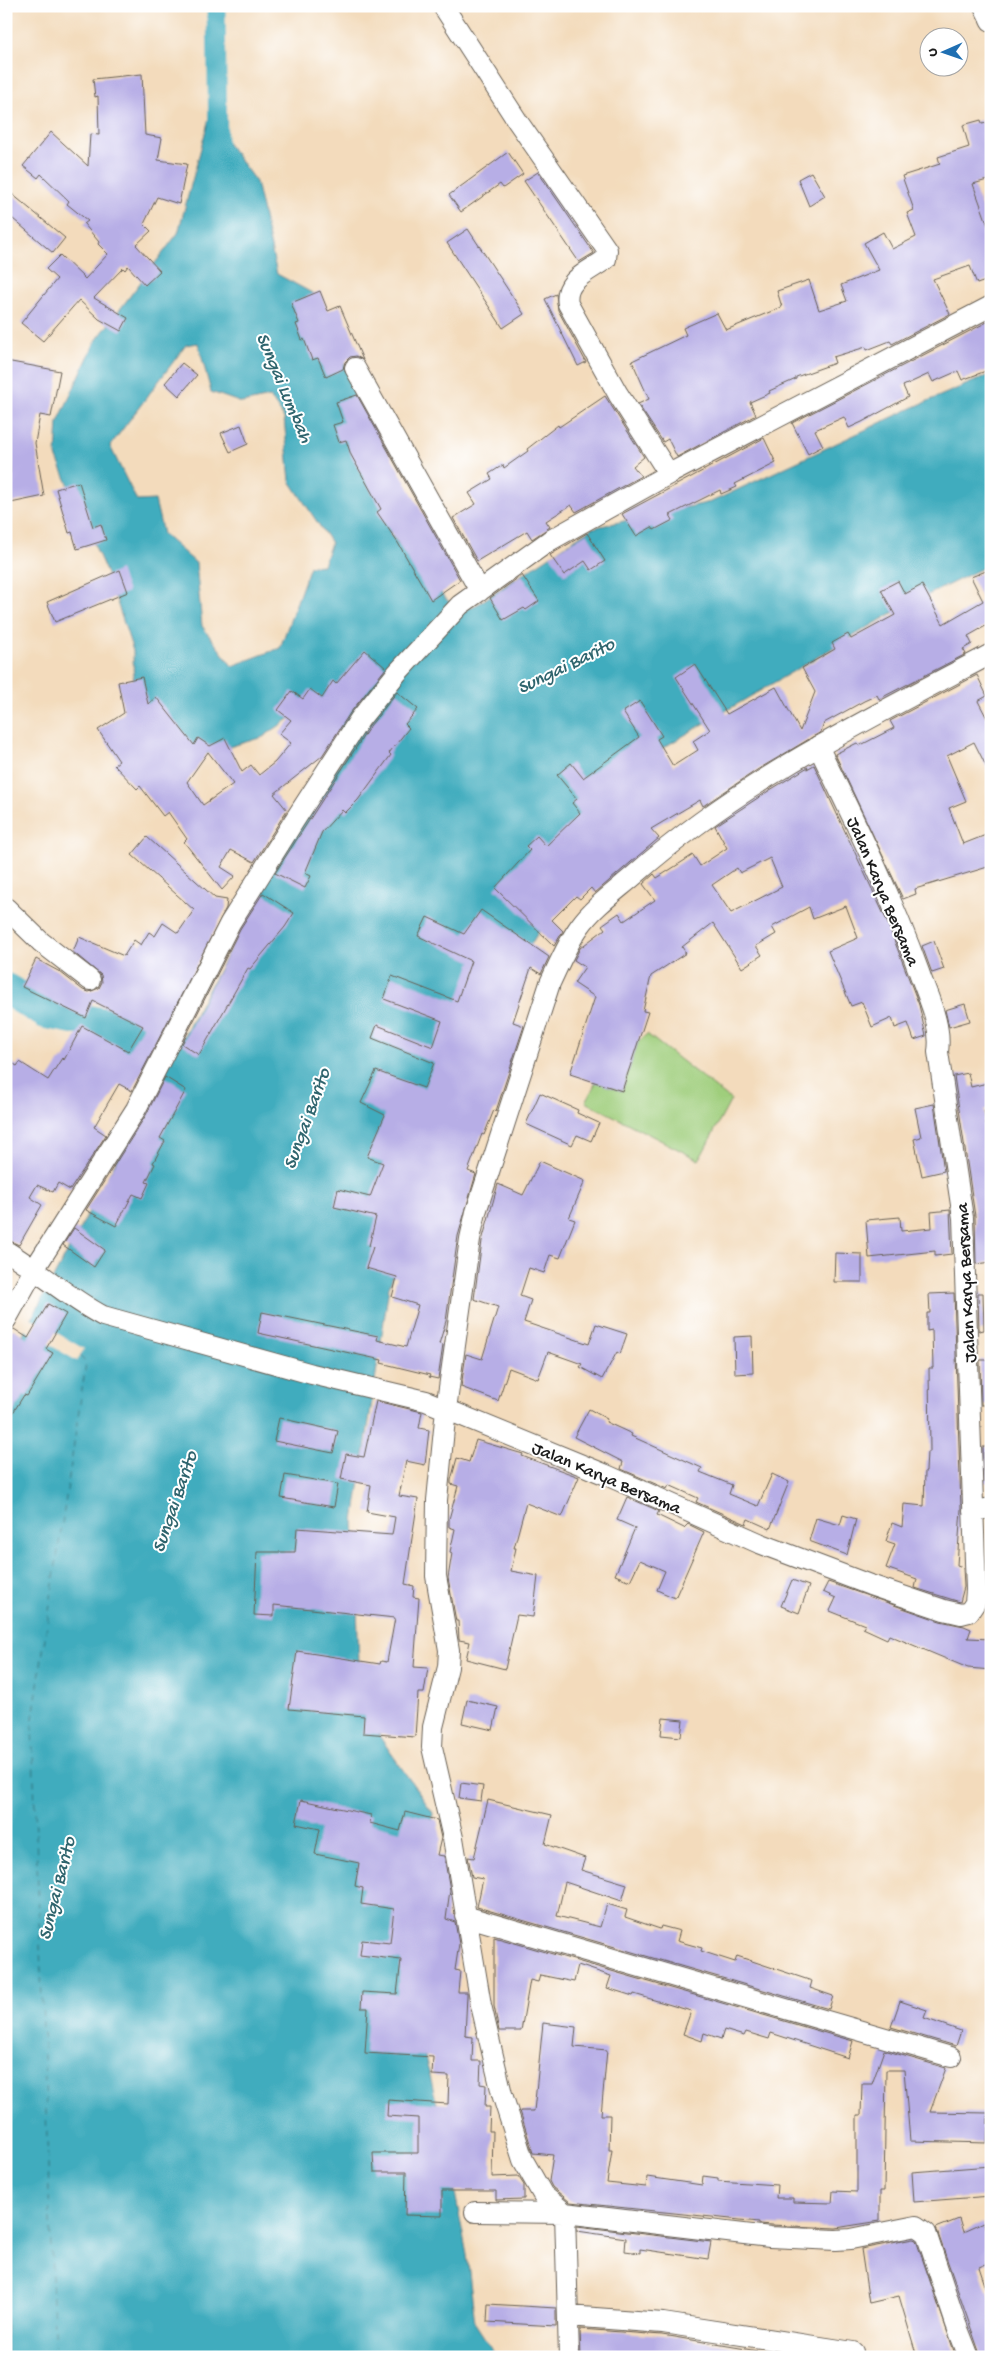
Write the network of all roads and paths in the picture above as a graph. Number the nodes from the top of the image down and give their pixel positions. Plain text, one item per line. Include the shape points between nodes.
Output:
1 (443, 6) edge
2 (984, 6) edge
3 (991, 21) edge
4 (991, 306) edge
5 (355, 368) dead end
6 (669, 474) junction
7 (480, 591) junction
8 (991, 654) edge
9 (818, 746) junction
10 (6, 908) edge
11 (90, 980) dead end
12 (6, 1251) edge
13 (39, 1271) junction
14 (6, 1320) edge
15 (446, 1410) junction
16 (982, 1510) edge
17 (464, 1916) junction
18 (951, 2057) dead end
19 (475, 2212) dead end
20 (565, 2213) junction
21 (568, 2316) junction
22 (853, 2352) dead end
23 (569, 2357) edge
24 (969, 2357) edge

1 - 6 street via 607,250 606,259 570,284 566,295 568,304 618,394
2 - 3 street
4 - 6 street
5 - 7 street
6 - 7 street via 549,541
7 - 13 street via 460,605 397,673 360,719 230,923 136,1109
8 - 9 street
9 - 15 street via 733,798 664,849 580,925 562,955 476,1212
9 - 16 street, Jalan Karya Bersama via 904,930 936,1020 963,1218
10 - 11 street via 41,942
12 - 13 street
13 - 14 street
13 - 15 street via 103,1316 312,1374 426,1401
15 - 16 street, Jalan Karya Bersama via 604,1474 759,1543 870,1585 961,1614 969,1612 975,1603
15 - 17 street via 437,1500 436,1576 450,1650 433,1727 432,1747 453,1838
17 - 18 street
17 - 20 street via 502,2094 520,2151 543,2194
19 - 20 street
20 - 21 street
20 - 24 street via 770,2237 836,2240 916,2226 926,2233
21 - 22 street via 663,2324
21 - 23 street

